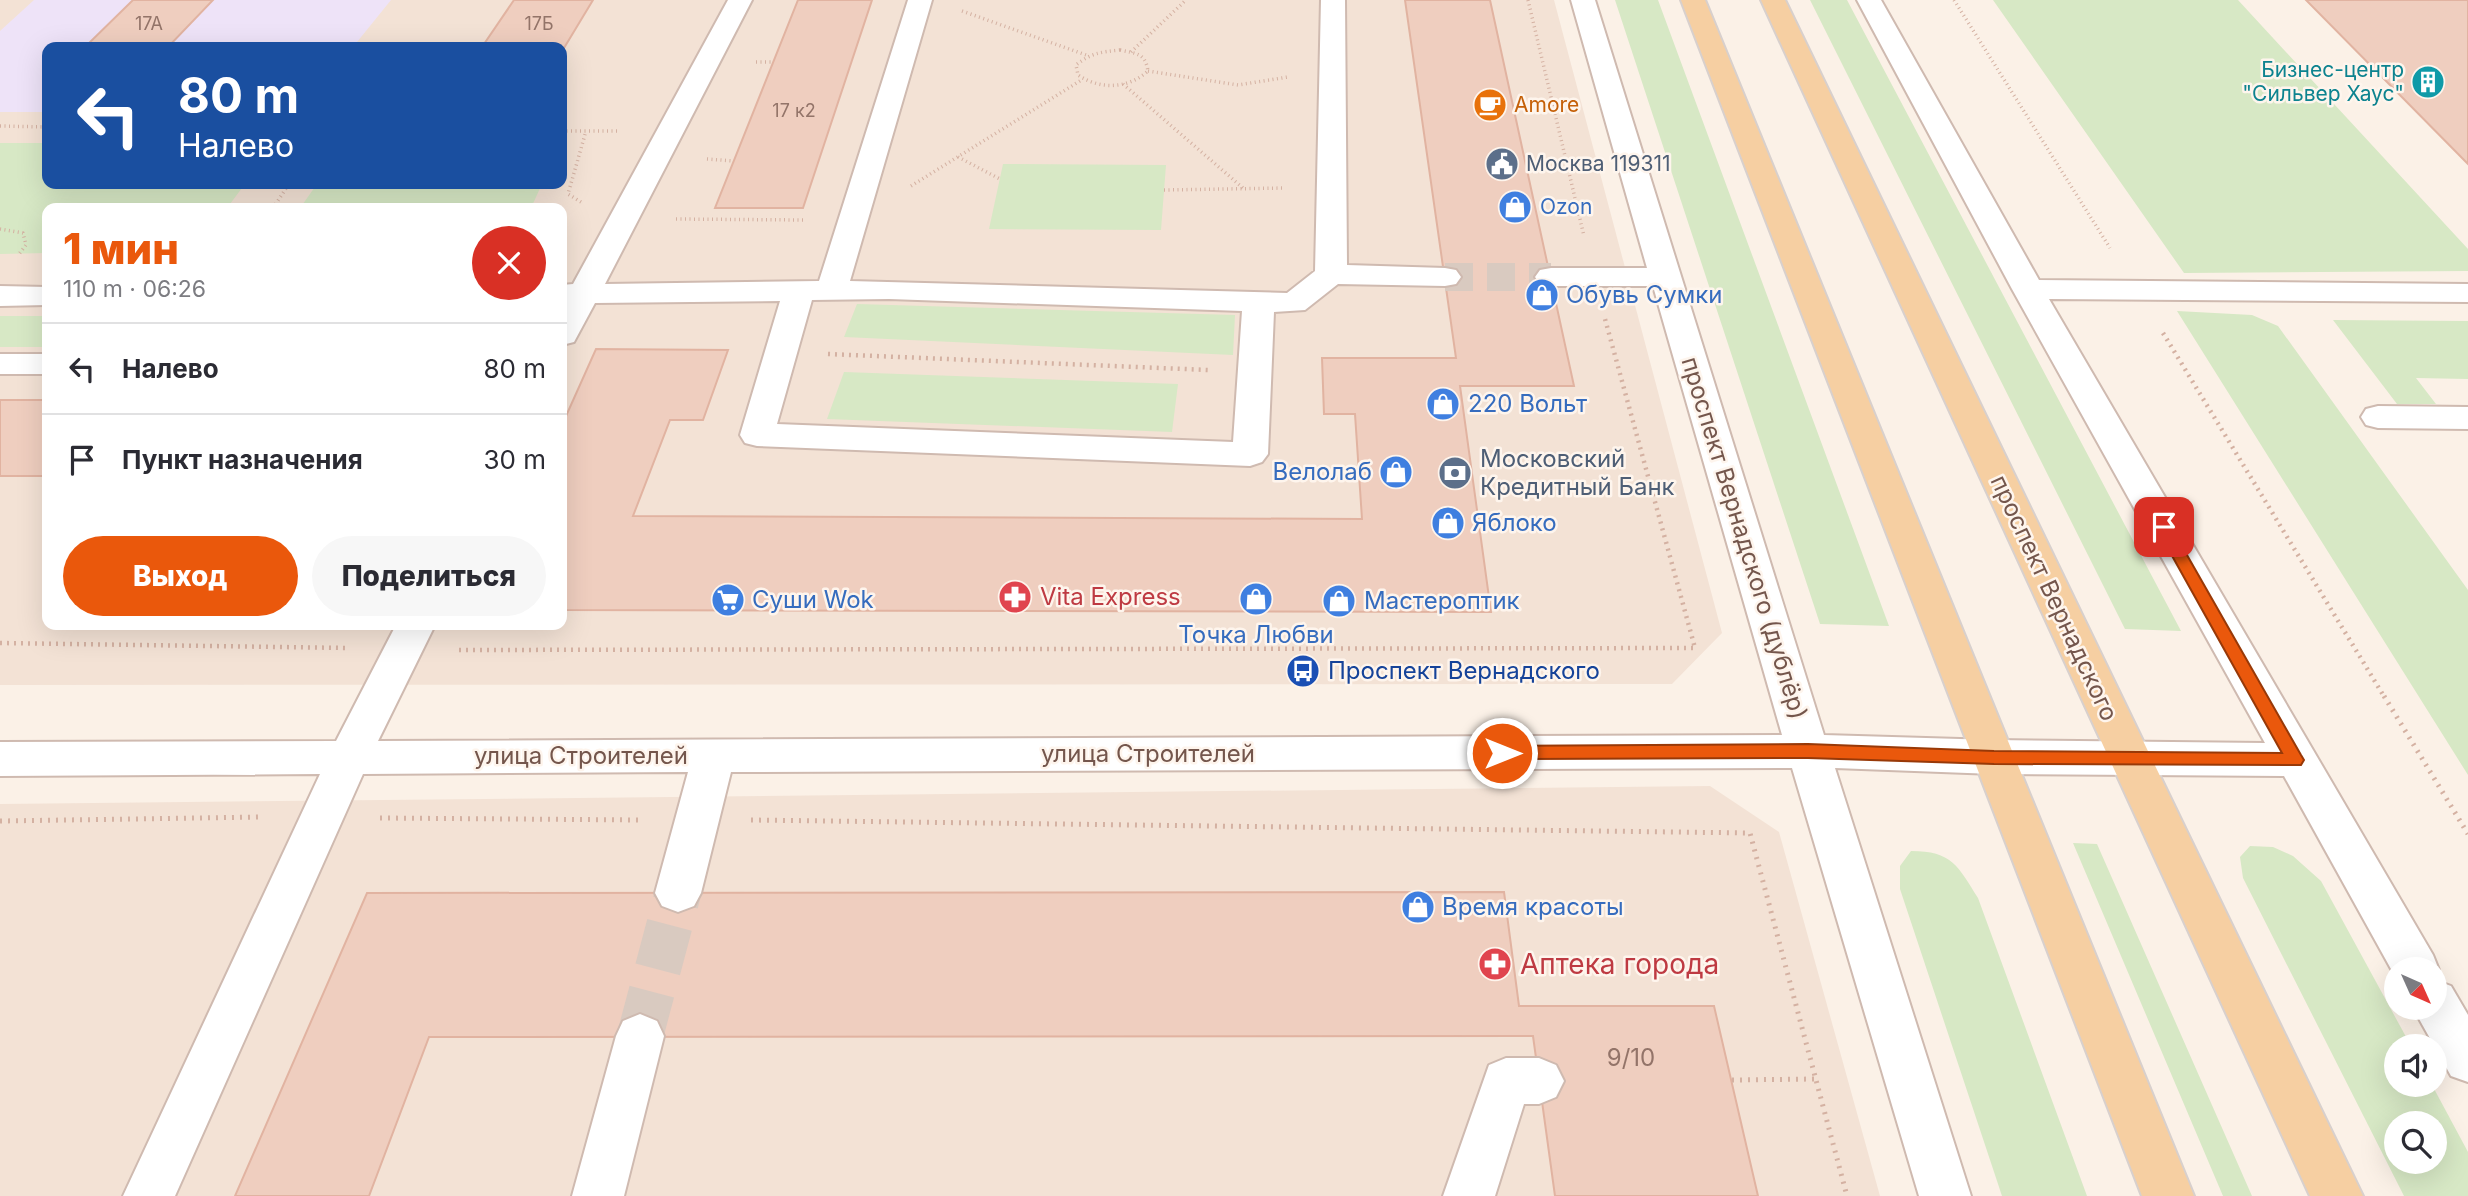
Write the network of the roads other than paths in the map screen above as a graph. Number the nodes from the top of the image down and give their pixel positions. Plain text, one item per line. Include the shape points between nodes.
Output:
1 (740, 0) edge
2 (920, 0) edge
3 (1333, 0) edge
4 (1583, 0) edge
5 (1693, 0) edge
6 (1773, 0) edge
7 (1869, 0) edge
8 (1331, 274) junction
9 (1445, 277) tunnel mouth
10 (1551, 277) tunnel mouth
11 (1664, 277) junction
12 (832, 289) junction
13 (2028, 289) junction
14 (799, 290) junction
15 (2468, 293) edge
16 (572, 294) edge
17 (0, 296) edge
18 (42, 296) edge
19 (1259, 302) junction
20 (567, 314) edge
21 (0, 364) edge
22 (42, 365) edge
23 (2378, 417) dead end
24 (2468, 418) edge
25 (408, 637) edge
26 (1808, 751) junction
27 (714, 756) junction
28 (349, 757) junction
29 (1994, 757) junction
30 (2129, 758) junction
31 (0, 759) edge
32 (2295, 760) junction
33 (678, 893) tunnel mouth
34 (2409, 957) edge
35 (2445, 1020) edge
36 (640, 1036) tunnel mouth
37 (2468, 1060) edge
38 (1539, 1081) dead end
39 (149, 1196) edge
40 (598, 1196) edge
41 (1469, 1196) edge
42 (1945, 1196) edge
43 (2168, 1196) edge
44 (2337, 1196) edge

1 - 16 street via 623,219
2 - 12 street
3 - 8 street
4 - 11 street, проспект Вернадского (дублёр)
5 - 29 main road
6 - 30 main road, проспект Вернадского
7 - 13 street
8 - 9 street
8 - 19 street via 1294,303
10 - 11 street
11 - 26 street, проспект Вернадского (дублёр)
12 - 14 street
12 - 19 street
13 - 15 street
13 - 32 street
14 - 16 street
14 - 19 street via 757,435 1250,454
16 - 20 street
17 - 18 street
21 - 22 street
23 - 24 street
25 - 28 street
26 - 27 street, улица Строителей
26 - 29 street, улица Строителей
26 - 42 street, проспект Вернадского (дублёр)
27 - 28 street, улица Строителей
27 - 33 street
28 - 31 street, улица Строителей
28 - 39 street
29 - 30 street, улица Строителей
29 - 43 main road
30 - 32 street, улица Строителей
30 - 44 main road, проспект Вернадского
32 - 34 street
35 - 37 street
36 - 40 street
38 - 41 street via 1506,1081

